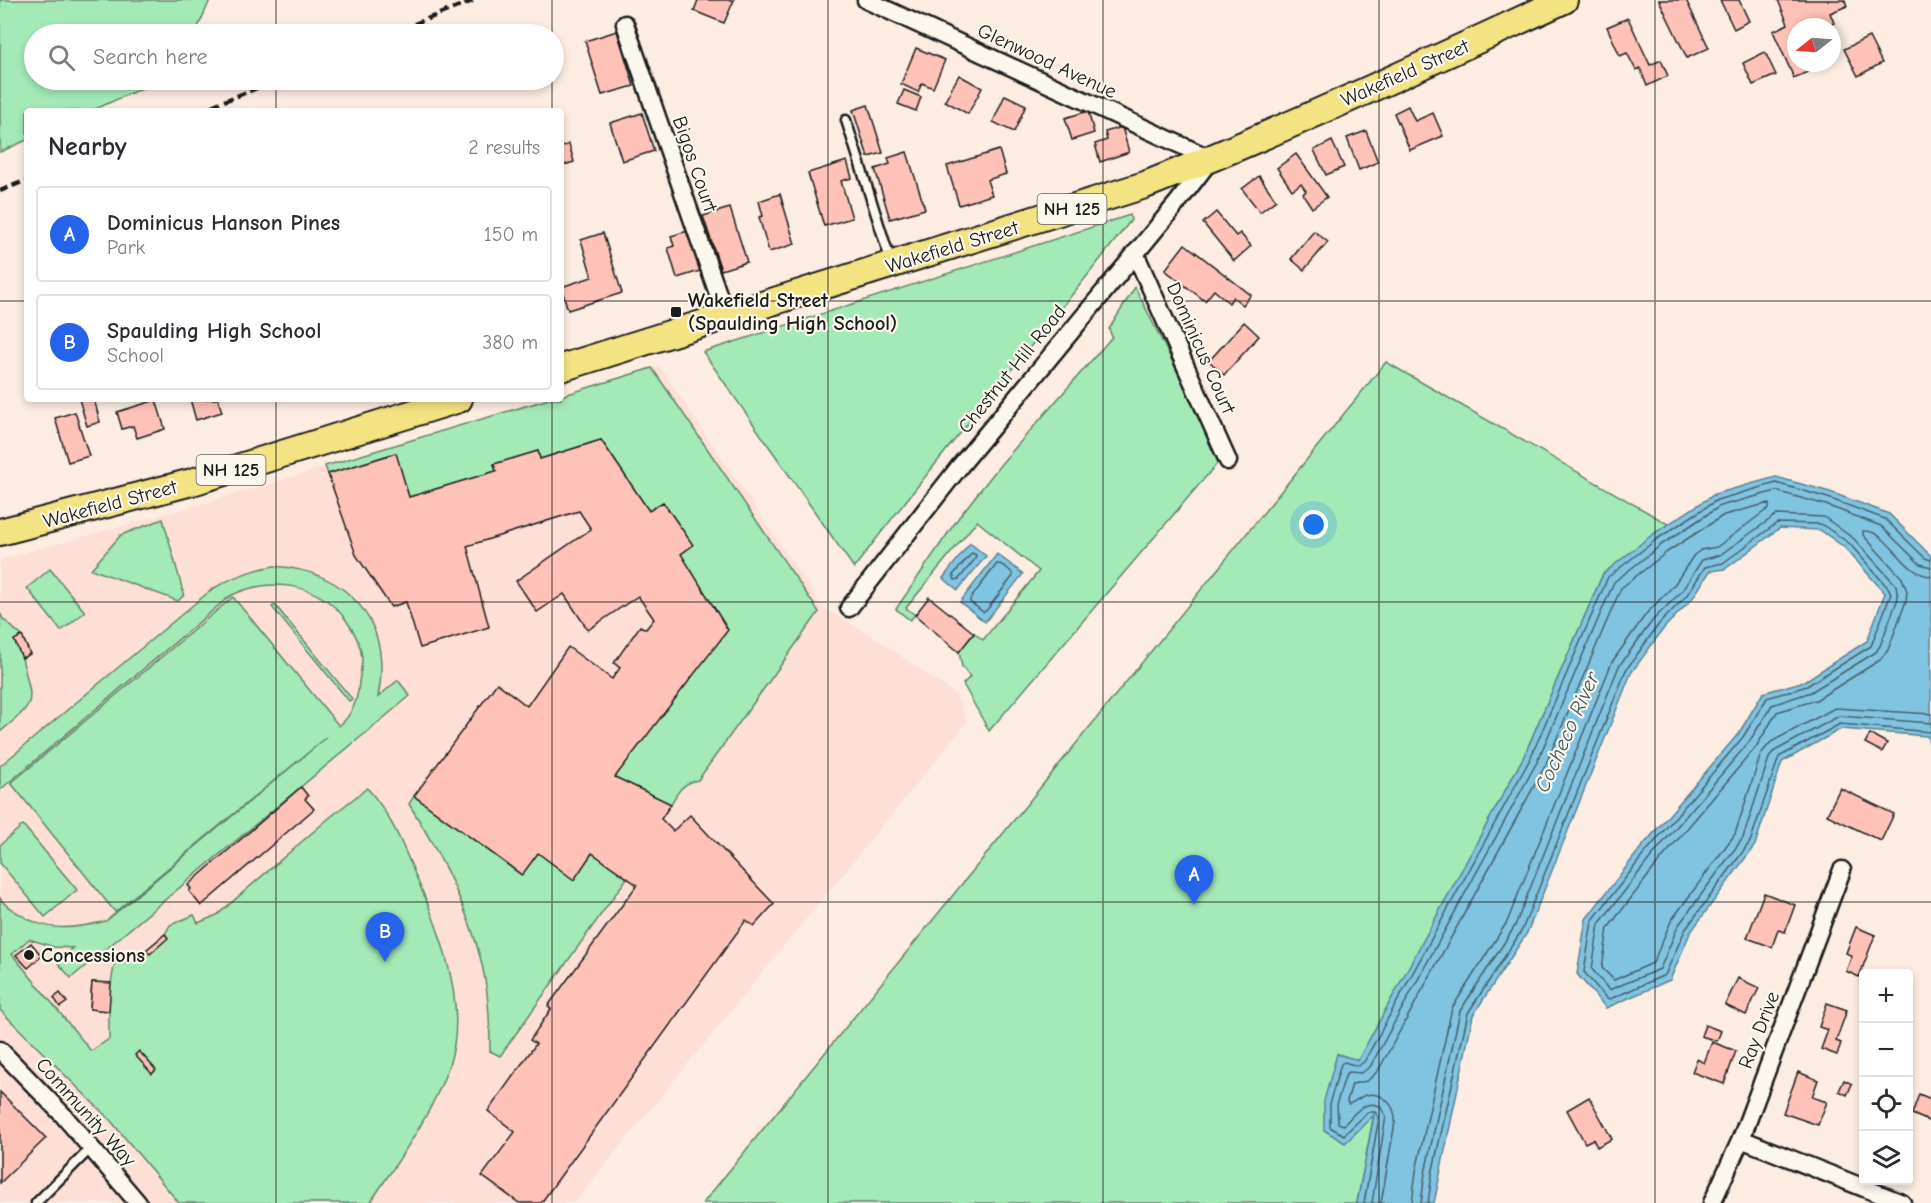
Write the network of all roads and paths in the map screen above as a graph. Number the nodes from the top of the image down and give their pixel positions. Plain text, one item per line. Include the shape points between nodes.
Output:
1 (1564, 0) edge
2 (875, 2) edge
3 (625, 24) dead end
4 (846, 120) dead end
5 (1211, 159) junction
6 (1135, 253) junction
7 (892, 265) junction
8 (726, 316) junction
9 (564, 367) edge
10 (449, 402) edge
11 (1228, 460) dead end
12 (0, 532) edge
13 (849, 608) dead end
14 (1842, 870) dead end
15 (0, 1050) edge
16 (1741, 1139) junction
17 (92, 1147) junction
18 (36, 1203) edge
19 (138, 1203) edge
20 (1712, 1203) edge
21 (1902, 1203) edge

1 - 5 main road, Wakefield Street / NH 125 via 1534,10 1377,86
2 - 5 street, Glenwood Avenue
3 - 8 street, Bigos Court
4 - 7 lane
5 - 6 street, Chestnut Hill Road
5 - 7 main road, Wakefield Street / NH 125 via 1135,189
6 - 11 street, Dominicus Court
6 - 13 street, Chestnut Hill Road
7 - 8 main road, Wakefield Street / NH 125
8 - 9 main road, Wakefield Street / NH 125
10 - 12 main road, Wakefield Street / NH 125 via 192,482
14 - 16 street, Ray Drive
15 - 17 street, Community Way
16 - 20 street, Ray Drive
16 - 21 street
17 - 18 lane
17 - 19 street, Community Way

